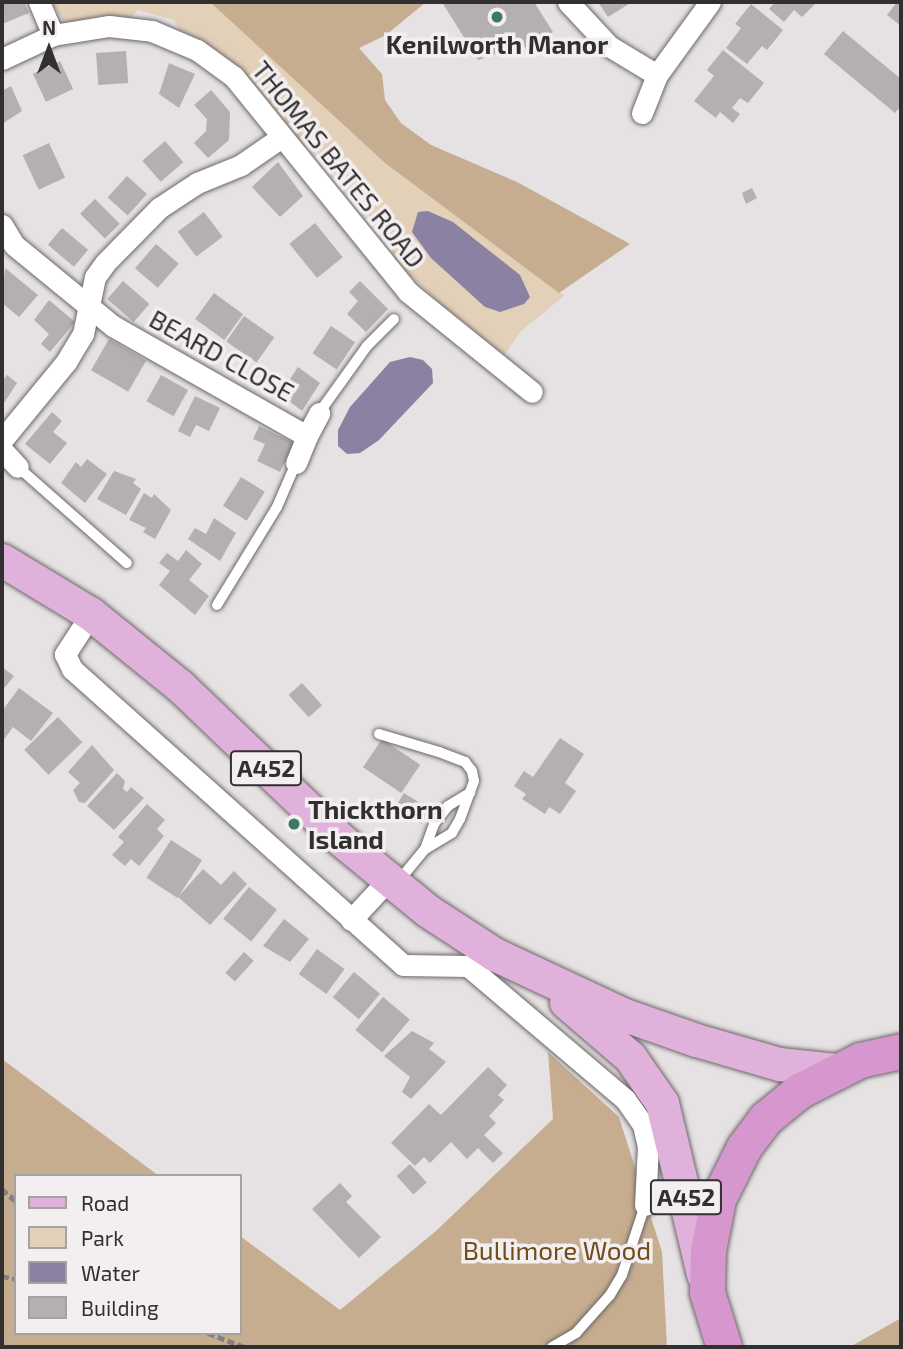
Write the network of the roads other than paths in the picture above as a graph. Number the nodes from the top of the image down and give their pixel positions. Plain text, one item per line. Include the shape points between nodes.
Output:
1 (39, 2) edge
2 (568, 2) edge
3 (710, 2) edge
4 (53, 35) junction
5 (2, 59) edge
6 (657, 75) junction
7 (642, 113) dead end
8 (279, 138) junction
9 (2, 225) edge
10 (87, 305) junction
11 (394, 319) dead end
12 (532, 392) dead end
13 (319, 413) joint
14 (307, 436) junction
15 (2, 440) edge
16 (2, 450) edge
17 (296, 463) joint
18 (18, 467) joint
19 (2, 560) edge
20 (127, 563) dead end
21 (218, 605) dead end
22 (91, 614) junction
23 (379, 734) dead end
24 (470, 793) junction
25 (425, 849) junction
26 (392, 882) junction
27 (351, 920) junction
28 (531, 974) junction
29 (897, 1050) edge
30 (836, 1070) junction
31 (645, 1205) joint
32 (707, 1292) junction
33 (552, 1347) edge
34 (724, 1347) edge

1 - 4 street
2 - 6 street via 609,46
3 - 6 street
4 - 5 street, THOMAS BATES ROAD
4 - 8 street, THOMAS BATES ROAD via 109,26 152,31 197,50 234,77
6 - 7 street
8 - 10 street via 241,165 197,183 159,208 105,263
8 - 12 street, THOMAS BATES ROAD via 408,292
9 - 10 street, BEARD CLOSE via 14,245
10 - 14 street, BEARD CLOSE via 163,357
10 - 15 street via 83,334 66,362
11 - 13 lane via 367,346
13 - 14 street
14 - 17 street, BEARD CLOSE
16 - 18 street
17 - 21 lane via 277,507
18 - 20 lane
19 - 22 main road, A452
22 - 26 main road, A452 via 180,686 340,839
22 - 27 street via 65,654 72,669
23 - 24 lane via 465,762 474,780
24 - 25 lane via 449,806
24 - 25 lane via 452,833
25 - 26 lane
26 - 27 street
26 - 28 main road, A452 via 463,934
27 - 31 street via 409,967 456,963 468,967 625,1099 643,1125 648,1146
28 - 30 main road, A452 via 696,1041 779,1064
28 - 32 main road, A452 via 617,1044 642,1071 662,1103
29 - 30 highway
30 - 32 highway via 782,1104 744,1147 718,1199 709,1236
31 - 33 lane via 622,1275 610,1295 576,1333
32 - 34 highway

